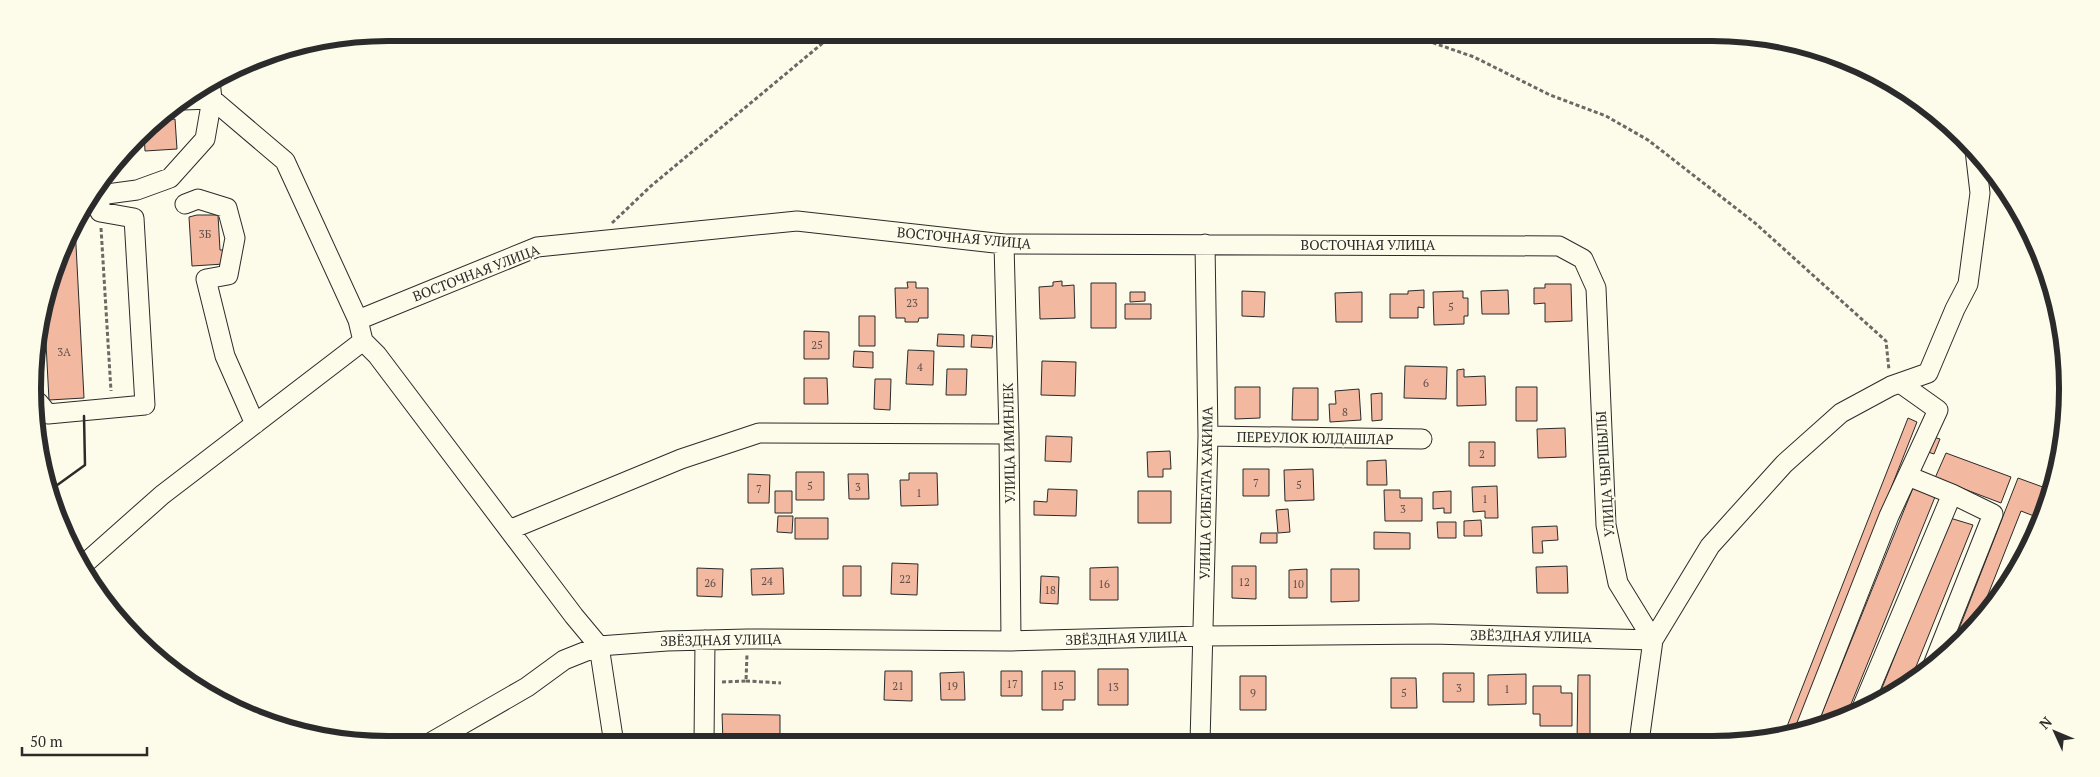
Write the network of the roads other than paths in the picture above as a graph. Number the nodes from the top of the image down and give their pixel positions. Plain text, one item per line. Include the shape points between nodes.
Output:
1 (211, 90) edge
2 (1977, 164) edge
3 (97, 201) edge
4 (185, 204) dead end
5 (1004, 244) junction
6 (1205, 244) junction
7 (1583, 259) joint
8 (358, 320) junction
9 (363, 341) junction
10 (1895, 385) junction
11 (42, 407) edge
12 (255, 424) junction
13 (1009, 434) junction
14 (1208, 436) junction
15 (1422, 439) dead end
16 (1908, 476) junction
17 (1952, 494) junction
18 (509, 530) junction
19 (88, 561) edge
20 (1204, 636) junction
21 (705, 640) junction
22 (1653, 640) junction
23 (1011, 641) junction
24 (599, 646) junction
25 (1938, 651) edge
26 (1865, 700) edge
27 (1808, 722) edge
28 (442, 736) edge
29 (613, 736) edge
30 (704, 736) edge
31 (1200, 736) edge
32 (1640, 736) edge

1 - 3 street via 205,139 170,178
1 - 8 street via 285,161
2 - 10 street via 1980,193 1968,284 1928,373
3 - 11 street via 134,218 145,406 48,414
4 - 12 street via 198,200 227,208 234,238 228,275 206,279 225,356
5 - 6 street, ВОСТОЧНАЯ УЛИЦА
5 - 8 street, ВОСТОЧНАЯ УЛИЦА via 796,221 537,247
5 - 13 street, УЛИЦА ИМИНЛЕК
6 - 7 street, ВОСТОЧНАЯ УЛИЦА via 1559,246
6 - 14 street, УЛИЦА СИБГАТА ХАКИМА
7 - 22 street, УЛИЦА ЧЫРШЫЛЫ via 1596,288 1606,525 1618,583
8 - 9 street
9 - 12 street
9 - 18 street via 429,422
10 - 16 street via 1938,410
10 - 22 street via 1841,413 1784,464 1710,546
12 - 19 street via 162,495
13 - 18 street via 759,433 681,458
13 - 23 street, УЛИЦА ИМИНЛЕК
14 - 15 street, ПЕРЕУЛОК ЮЛДАШЛАР
14 - 20 street, УЛИЦА СИБГАТА ХАКИМА
16 - 17 street
16 - 27 street via 1889,516
17 - 25 street via 1993,514
17 - 26 street
18 - 24 street
20 - 22 street, ЗВЁЗДНАЯ УЛИЦА via 1432,634
20 - 23 street, ЗВЁЗДНАЯ УЛИЦА
20 - 31 street, УЛИЦА СИБГАТА ХАКИМА
21 - 23 street, ЗВЁЗДНАЯ УЛИЦА
21 - 24 street, ЗВЁЗДНАЯ УЛИЦА
21 - 30 street
22 - 32 street
24 - 28 street, ЗВЁЗДНАЯ УЛИЦА via 564,660 527,687
24 - 29 street

